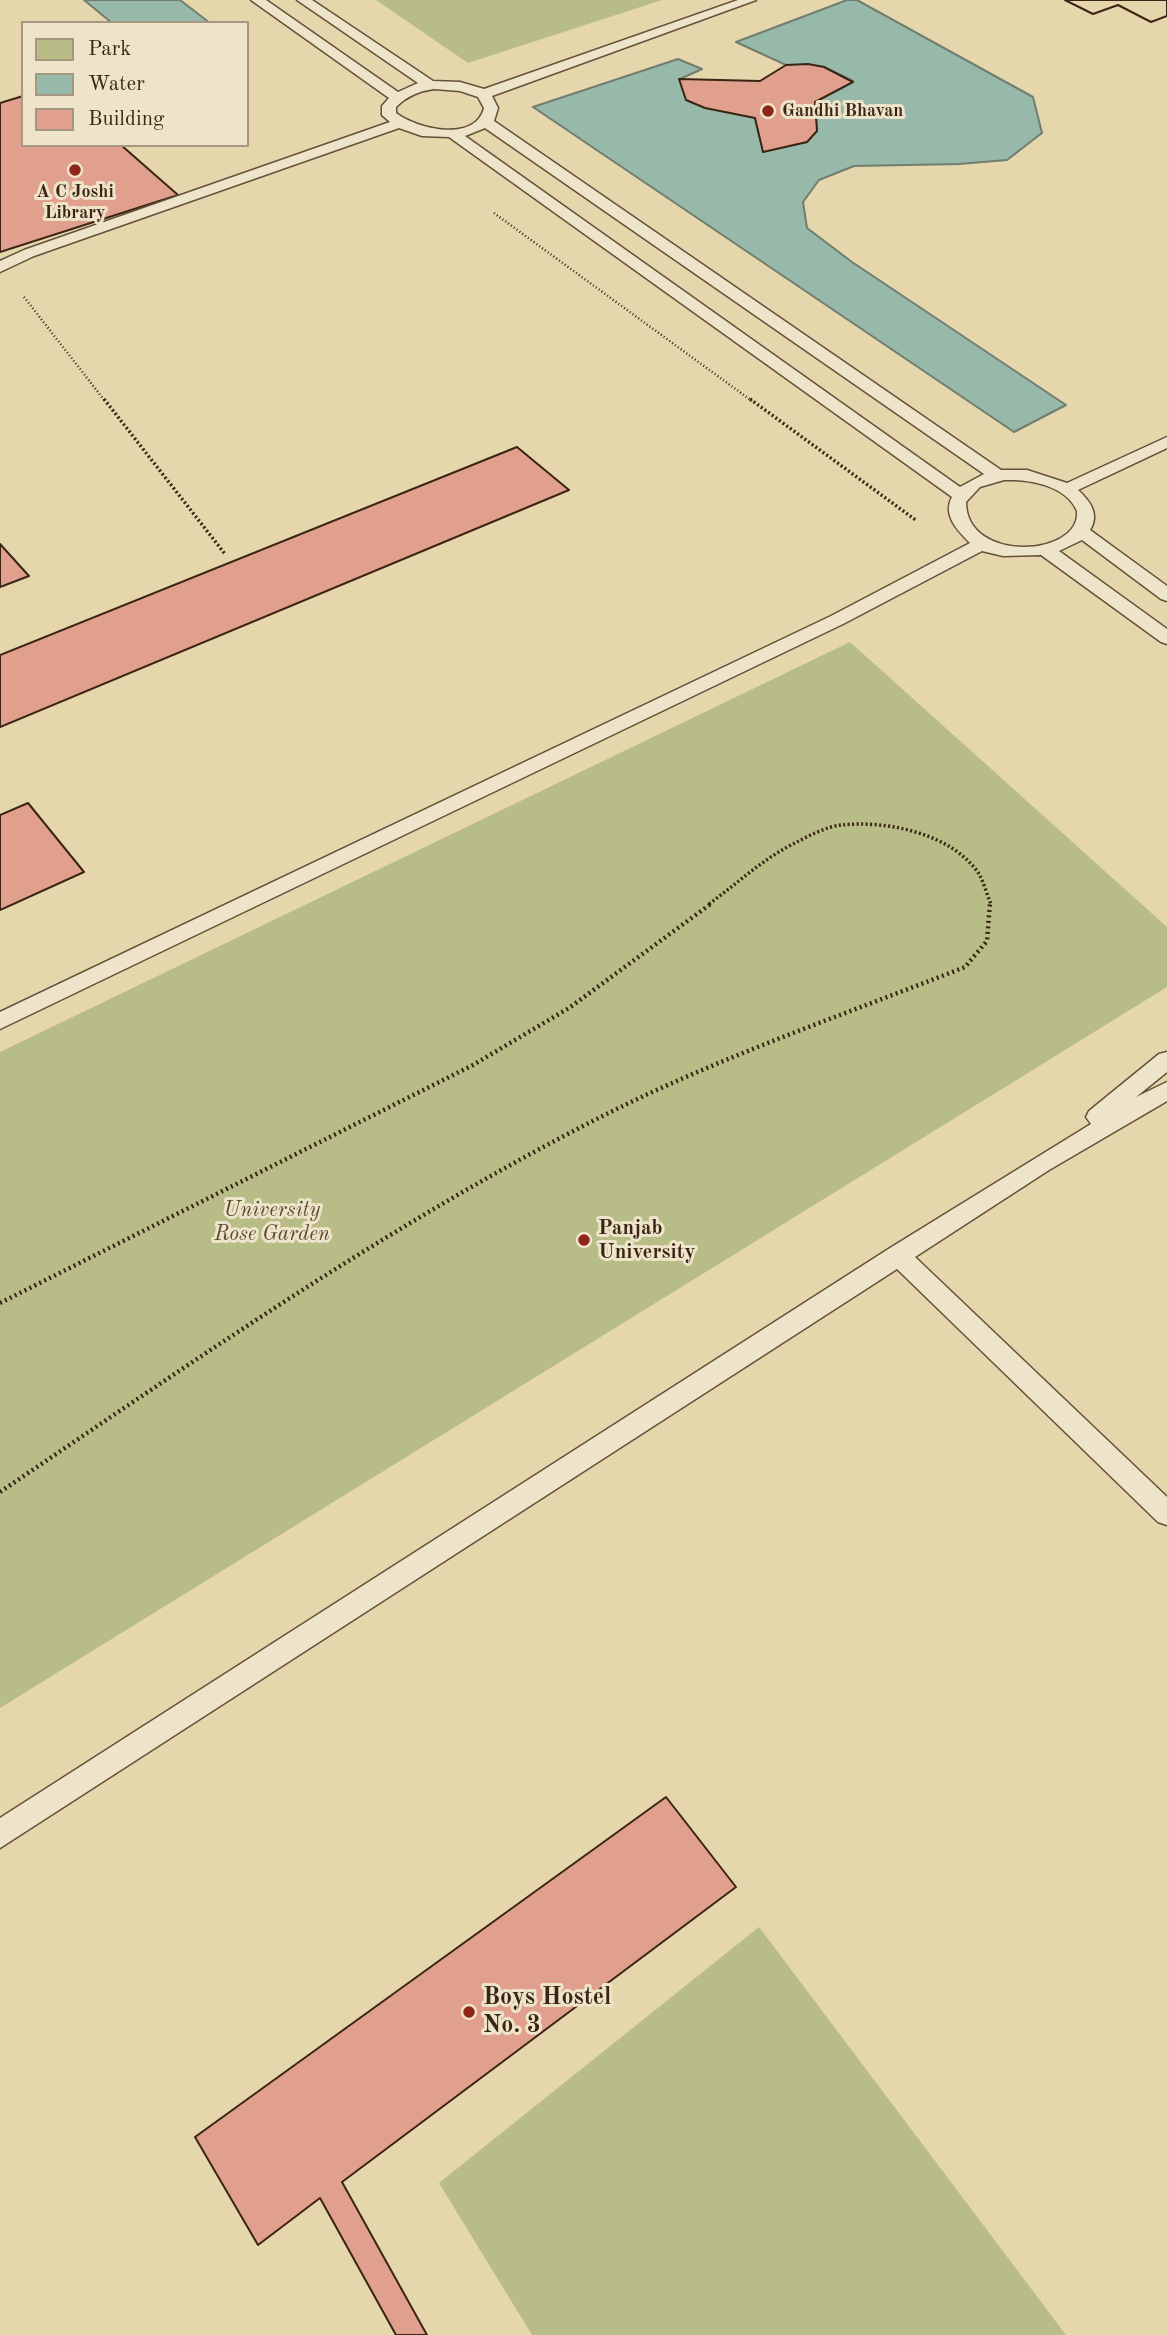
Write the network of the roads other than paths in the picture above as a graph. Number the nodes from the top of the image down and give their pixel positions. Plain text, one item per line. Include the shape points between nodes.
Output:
1 (257, 0) edge
2 (303, 0) edge
3 (750, 0) edge
4 (430, 85) junction
5 (484, 94) junction
6 (396, 97) junction
7 (486, 122) junction
8 (398, 124) junction
9 (453, 134) junction
10 (0, 267) edge
11 (1167, 442) edge
12 (997, 475) junction
13 (1067, 489) junction
14 (960, 494) junction
15 (1082, 532) junction
16 (981, 544) junction
17 (1047, 551) junction
18 (1167, 595) edge
19 (1167, 638) edge
20 (0, 1021) edge
21 (1167, 1060) edge
22 (1167, 1090) edge
23 (1041, 1164) junction
24 (898, 1255) junction
25 (1167, 1514) edge
26 (0, 1834) edge

1 - 6 lane
2 - 4 lane
3 - 5 lane
4 - 5 lane via 450,84
4 - 6 lane
5 - 7 lane via 493,104
6 - 8 lane via 389,115
7 - 9 lane
7 - 12 lane
8 - 9 lane via 415,132
8 - 10 lane via 209,188
9 - 14 lane
11 - 13 lane
12 - 13 lane via 1021,474
12 - 14 lane via 975,482
13 - 15 lane via 1083,505 1087,518
14 - 16 lane via 955,507 959,522
15 - 17 lane via 1068,544
15 - 18 lane
16 - 17 lane via 1020,552
16 - 20 lane via 824,626
17 - 19 lane
21 - 23 lane
22 - 23 lane
23 - 24 lane
24 - 25 lane
24 - 26 lane

